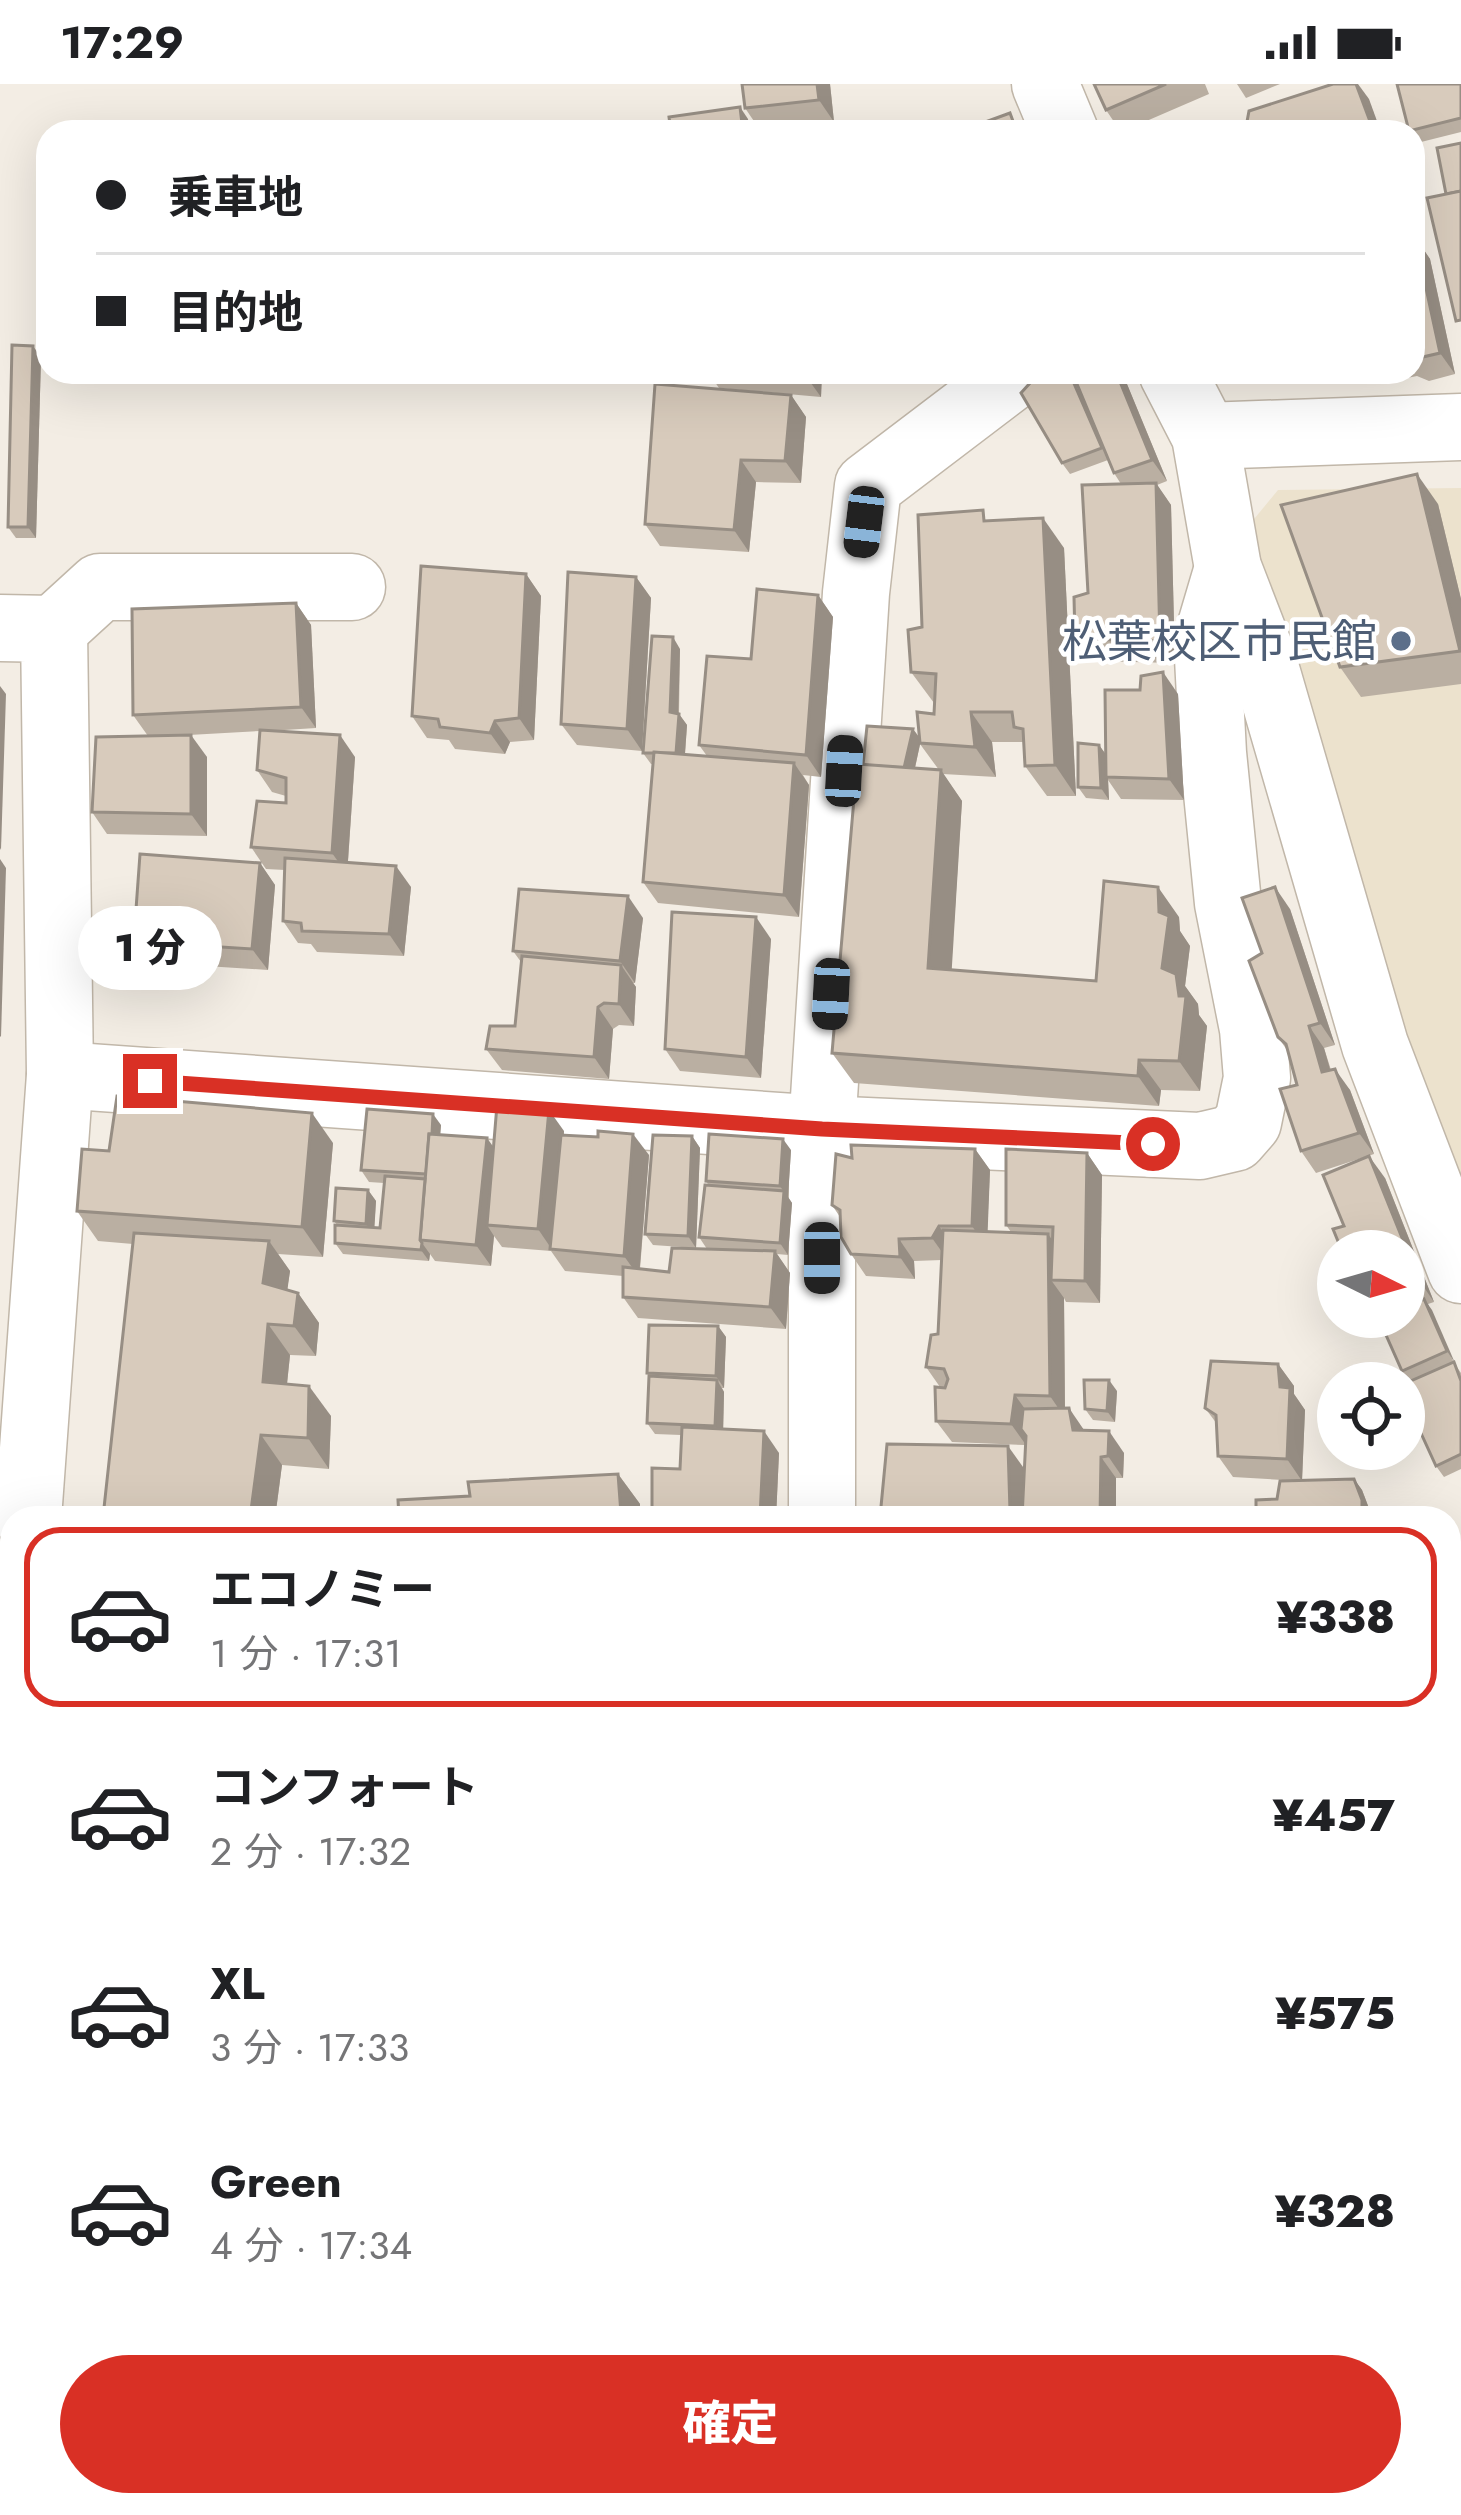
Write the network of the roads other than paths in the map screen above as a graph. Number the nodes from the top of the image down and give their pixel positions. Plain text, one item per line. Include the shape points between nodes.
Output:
1 (1045, 84) edge
2 (1060, 120) edge
3 (1002, 384) edge
4 (1178, 384) edge
5 (1461, 428) edge
6 (1205, 436) junction
7 (1228, 568) junction
8 (352, 587) dead end
9 (27, 628) edge
10 (60, 1075) junction
11 (822, 1129) junction
12 (1461, 1270) edge
13 (29, 1506) edge
14 (822, 1506) edge

1 - 2 street
3 - 11 street via 868,486
4 - 6 street
5 - 6 street
6 - 7 street
7 - 11 street via 1207,640 1228,903 1253,1028 1257,1078 1247,1122 1234,1138 1200,1146
7 - 12 street via 1262,656 1375,1045
8 - 9 street via 100,587
9 - 10 street
10 - 11 street
10 - 13 street
11 - 14 street

